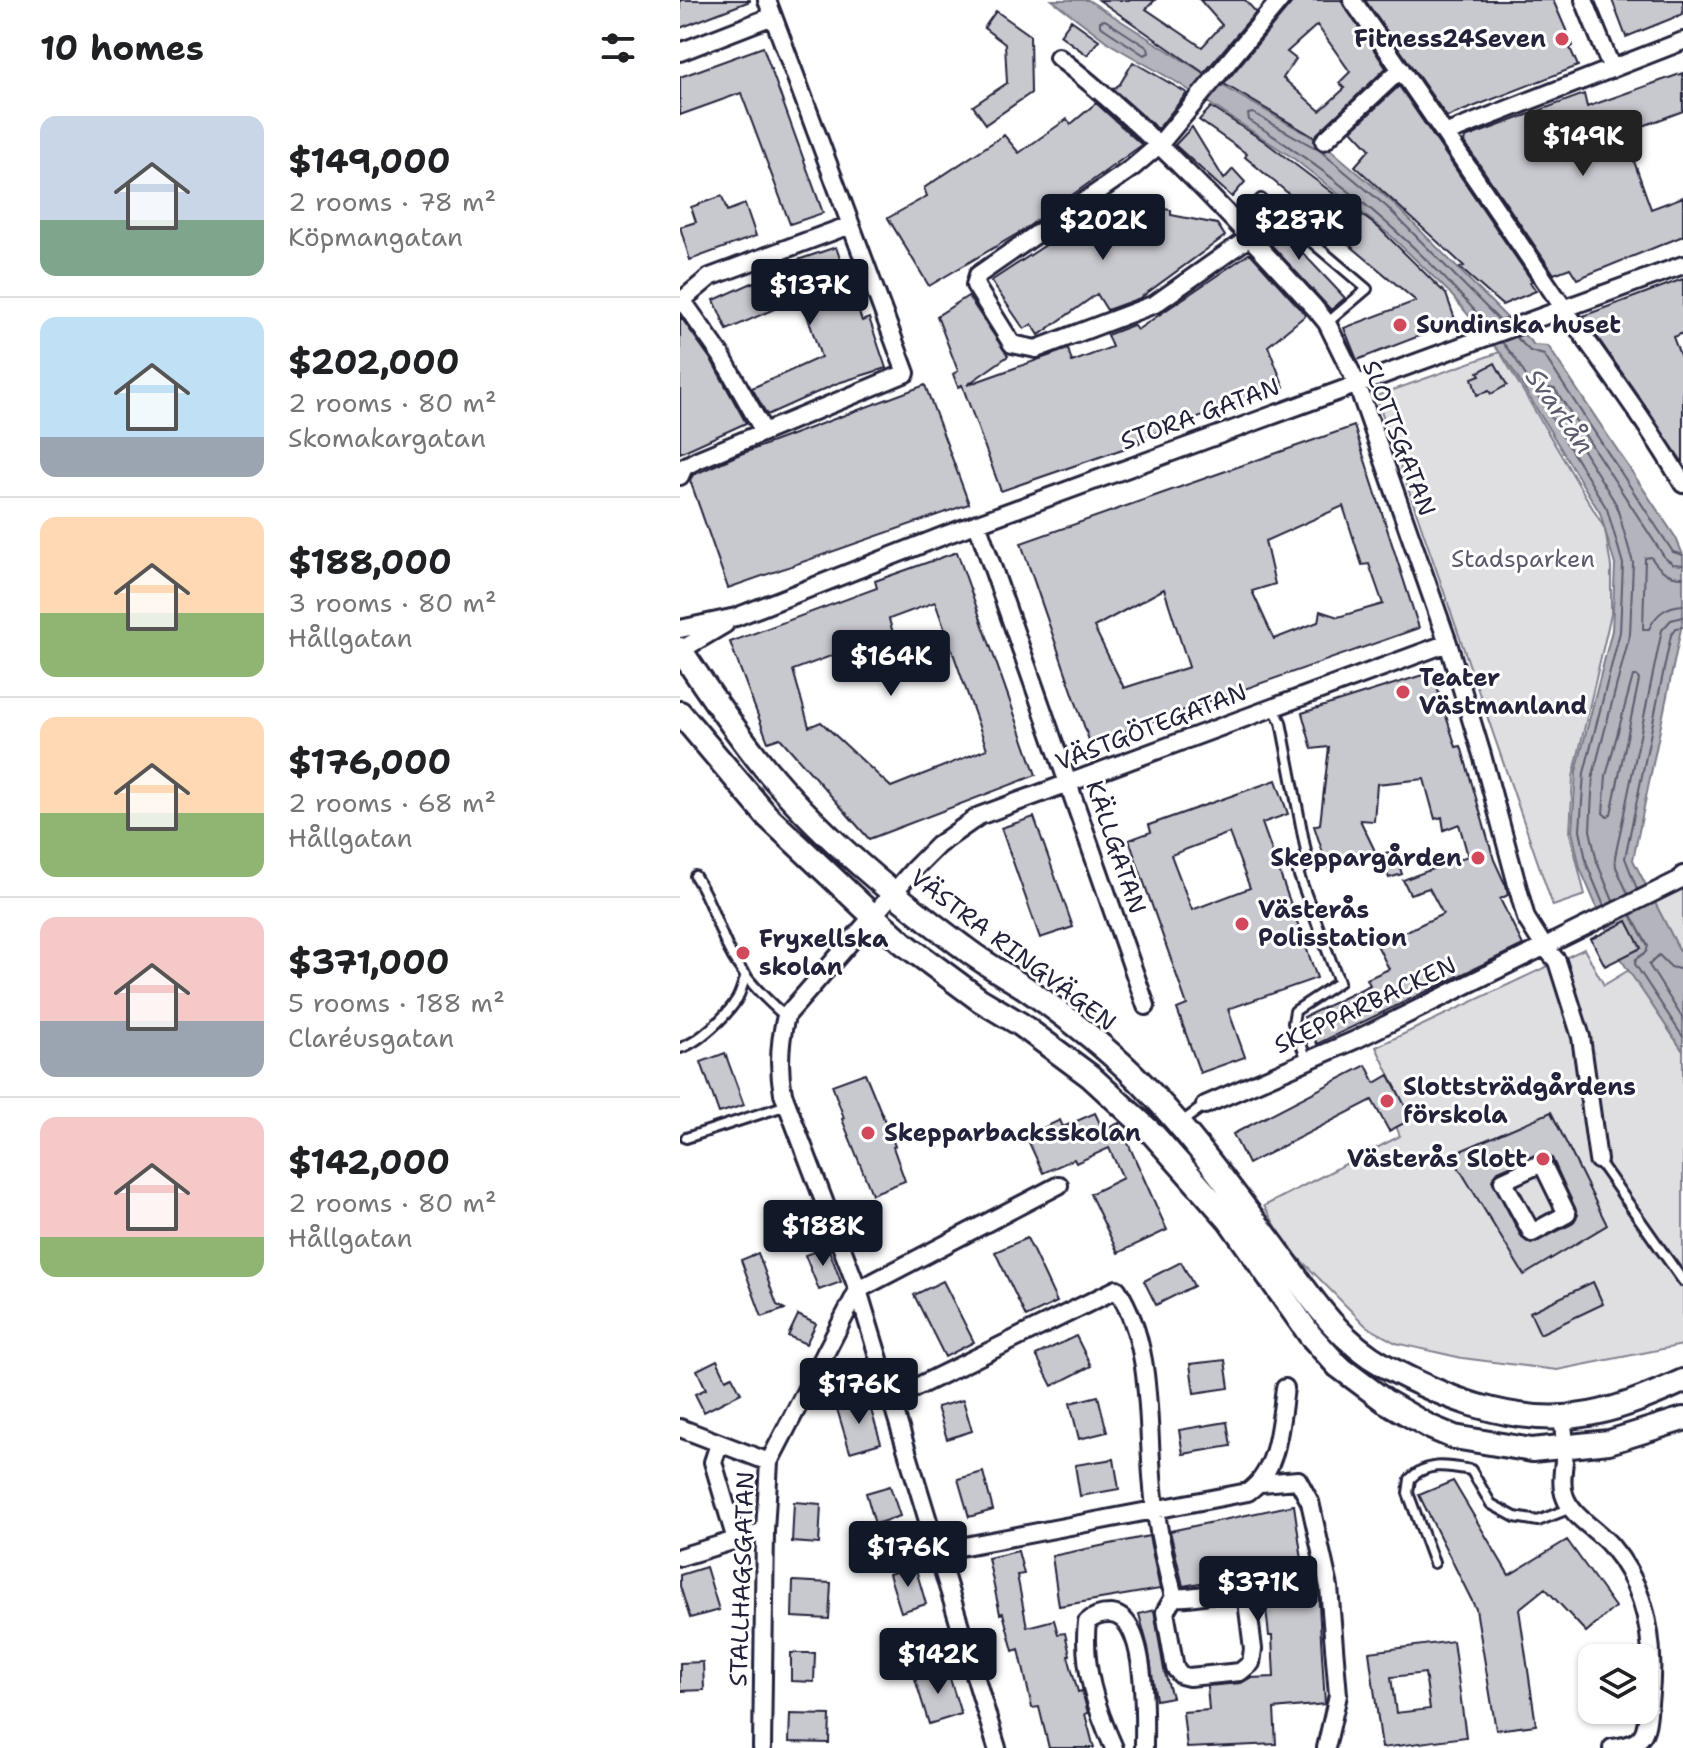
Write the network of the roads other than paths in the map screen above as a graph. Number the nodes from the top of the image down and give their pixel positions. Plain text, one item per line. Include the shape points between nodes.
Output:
1 (767, 0) edge
2 (1352, 0) edge
3 (1584, 0) edge
4 (1274, 3) edge
5 (773, 16) junction
6 (1683, 41) edge
7 (680, 52) edge
8 (1058, 57) dead end
9 (1401, 69) junction
10 (1612, 69) junction
11 (1447, 133) junction
12 (1324, 141) dead end
13 (1159, 145) junction
14 (1236, 223) junction
15 (850, 225) junction
16 (1250, 237) junction
17 (1683, 265) edge
18 (681, 301) edge
19 (1564, 309) junction
20 (1327, 323) junction
21 (1357, 384) junction
22 (763, 430) junction
23 (680, 476) edge
24 (1683, 484) edge
25 (977, 523) junction
26 (736, 617) junction
27 (680, 629) edge
28 (1448, 643) junction
29 (680, 650) edge
30 (680, 674) edge
31 (1273, 707) junction
32 (682, 718) edge
33 (753, 753) junction
34 (1068, 785) junction
35 (1683, 875) edge
36 (695, 876) dead end
37 (893, 893) junction
38 (873, 916) junction
39 (1543, 945) junction
40 (746, 975) junction
41 (1146, 1006) dead end
42 (786, 1016) junction
43 (680, 1048) edge
44 (1307, 1060) junction
45 (787, 1105) junction
46 (1205, 1105) joint
47 (1178, 1124) junction
48 (686, 1138) dead end
49 (1598, 1160) joint
50 (1059, 1185) dead end
51 (1683, 1281) edge
52 (858, 1290) junction
53 (1683, 1381) edge
54 (1285, 1388) dead end
55 (892, 1399) junction
56 (1562, 1417) junction
57 (1683, 1419) edge
58 (680, 1428) edge
59 (719, 1444) junction
60 (1565, 1446) junction
61 (769, 1462) junction
62 (1261, 1483) junction
63 (1155, 1508) junction
64 (1571, 1508) junction
65 (765, 1531) junction
66 (736, 1540) junction
67 (939, 1551) junction
68 (680, 1557) edge
69 (1434, 1563) dead end
70 (1174, 1597) junction
71 (1646, 1741) edge
72 (762, 1748) edge
73 (997, 1748) edge
74 (1114, 1748) edge
75 (1144, 1748) edge
76 (1326, 1748) edge
77 (1612, 1748) edge

1 - 5 street
2 - 9 street
3 - 10 street
4 - 13 street
5 - 7 street
5 - 15 street
6 - 10 street
8 - 13 street, SLOTTSGATAN
9 - 11 street
9 - 12 street
10 - 11 street
11 - 19 street
13 - 14 street, SLOTTSGATAN
13 - 16 street via 978,275 975,285 1012,344 1036,349 1155,304
14 - 16 street, SLOTTSGATAN
14 - 20 lane via 1261,199 1367,289
15 - 18 street via 710,277
15 - 22 street via 906,373
16 - 20 street, SLOTTSGATAN
17 - 19 street, STORA GATAN
18 - 22 street via 721,355
19 - 21 street, STORA GATAN
19 - 24 street
20 - 21 street, SLOTTSGATAN
21 - 25 street, STORA GATAN
21 - 28 street, SLOTTSGATAN
22 - 23 street via 684,467
25 - 26 street, STORA GATAN
25 - 34 street, KÄLLGATAN
26 - 27 street, STORA GATAN
26 - 29 street, STORA GATAN
28 - 31 street, VÄSTGÖTEGATAN
28 - 39 street, SLOTTSGATAN via 1526,918
29 - 33 main road, VÄSTRA RINGVÄGEN
30 - 33 main road via 742,754
31 - 34 street, VÄSTGÖTEGATAN
31 - 44 lane via 1281,722 1308,862 1298,873 1339,982 1295,1011 1293,1023
32 - 38 main road via 767,816
33 - 37 main road, VÄSTRA RINGVÄGEN via 811,817
34 - 37 street, VÄSTGÖTEGATAN via 979,816 938,845
34 - 41 street, KÄLLGATAN
35 - 39 street, SKEPPARBACKEN
36 - 40 lane via 710,898 729,951
37 - 38 street, VÄSTGÖTEGATAN
37 - 47 main road, VÄSTRA RINGVÄGEN via 1083,1030
38 - 42 street, VÄSTGÖTEGATAN
38 - 60 main road via 1116,1098 1229,1220 1338,1366 1385,1401 1454,1437 1532,1450
39 - 44 street, SKEPPARBACKEN
39 - 49 street, SLOTTSGATAN via 1557,961 1581,1037
40 - 42 lane
40 - 43 lane via 736,1000 714,1028
42 - 45 street via 779,1061
44 - 46 street, SKEPPARBACKEN
45 - 48 lane
45 - 52 street
46 - 47 lane
47 - 56 main road, VÄSTRA RINGVÄGEN via 1343,1338 1382,1364 1448,1395 1525,1416
49 - 51 lane
50 - 52 street
52 - 55 street
52 - 61 street, STALLHAGSGATAN
53 - 56 main road, VÄSTRA RINGVÄGEN via 1644,1398
54 - 62 street
55 - 63 street via 1117,1289 1138,1338
55 - 67 street
56 - 60 street
57 - 60 main road via 1609,1442
58 - 59 street
59 - 61 street
59 - 66 street via 713,1462
60 - 64 street via 1563,1487
61 - 65 street, STALLHAGSGATAN
62 - 63 street via 1248,1492
62 - 76 street via 1298,1480 1310,1502 1329,1587 1338,1682
63 - 67 street
63 - 70 street
64 - 69 lane via 1538,1521 1515,1517 1491,1504 1471,1470 1427,1467 1410,1479 1408,1493
64 - 71 street via 1612,1546 1646,1610 1652,1647
65 - 66 street
65 - 72 street, STALLHAGSGATAN
66 - 68 street
67 - 73 street
70 - 70 street via 1246,1593 1251,1663 1240,1672 1181,1675 1175,1668 1165,1612
71 - 77 street
74 - 75 street via 1093,1695 1086,1651 1087,1622 1100,1614 1125,1618 1133,1632 1145,1696

